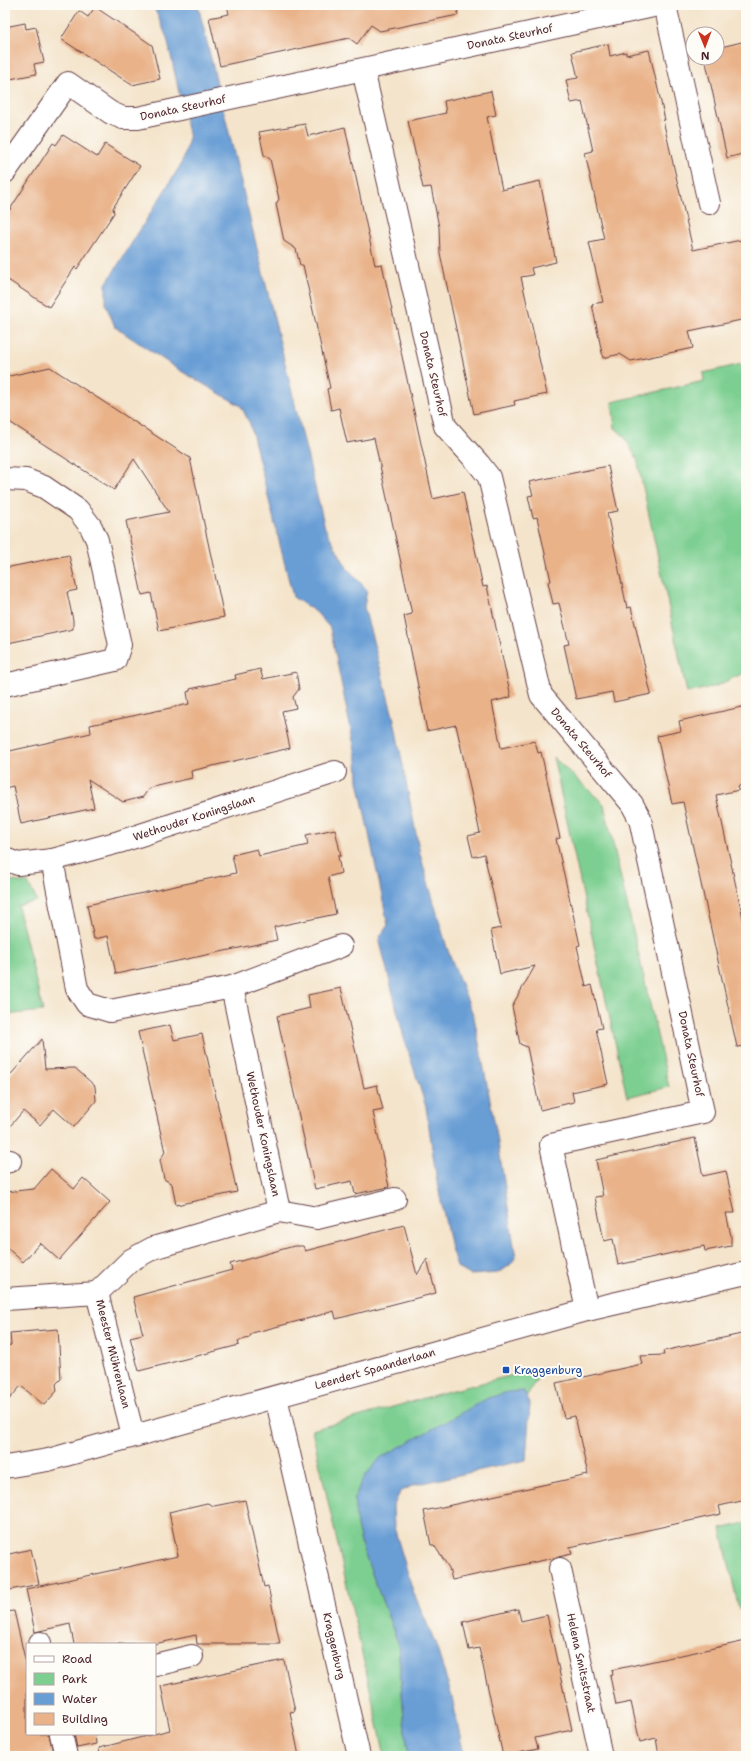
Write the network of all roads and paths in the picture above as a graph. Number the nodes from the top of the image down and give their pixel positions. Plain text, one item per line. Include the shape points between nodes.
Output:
1 (658, 5) edge
2 (665, 5) edge
3 (363, 70) junction
4 (6, 169) edge
5 (709, 203) dead end
6 (5, 479) edge
7 (5, 685) edge
8 (335, 772) dead end
9 (5, 859) edge
10 (52, 860) junction
11 (341, 946) dead end
12 (232, 987) junction
13 (395, 1200) dead end
14 (279, 1211) junction
15 (746, 1274) edge
16 (97, 1293) junction
17 (5, 1299) edge
18 (587, 1310) junction
19 (276, 1397) junction
20 (133, 1435) junction
21 (5, 1467) edge
22 (560, 1570) dead end
23 (192, 1656) dead end
24 (156, 1665) edge
25 (61, 1735) edge
26 (66, 1756) edge
27 (359, 1756) edge
28 (601, 1756) edge

1 - 3 street, Donata Steurhof
2 - 5 street
3 - 4 street, Donata Steurhof via 138,118 123,118 111,113 68,83
3 - 18 street, Donata Steurhof via 445,426 489,477 541,695 632,804 640,819 703,1112 551,1145
6 - 7 street via 26,480 44,487 78,510 91,527 97,540 120,645 115,660
8 - 10 street, Wethouder Koningslaan via 119,842
9 - 10 street, Wethouder Koningslaan via 18,864
10 - 12 street via 77,989 87,1004 110,1011
11 - 12 street
12 - 14 street, Wethouder Koningslaan
13 - 14 street, Wethouder Koningslaan via 317,1218
14 - 16 street, Wethouder Koningslaan via 153,1248 131,1260
15 - 18 street, Leendert Spaanderlaan
16 - 17 street, Meester Mührenlaan
16 - 20 street, Meester Mührenlaan
18 - 19 street, Leendert Spaanderlaan
19 - 20 street, Leendert Spaanderlaan
19 - 27 street, Kraggenburg
20 - 21 street, Leendert Spaanderlaan via 48,1460
22 - 28 street, Helena Smitsstraat
23 - 24 street
25 - 26 street

